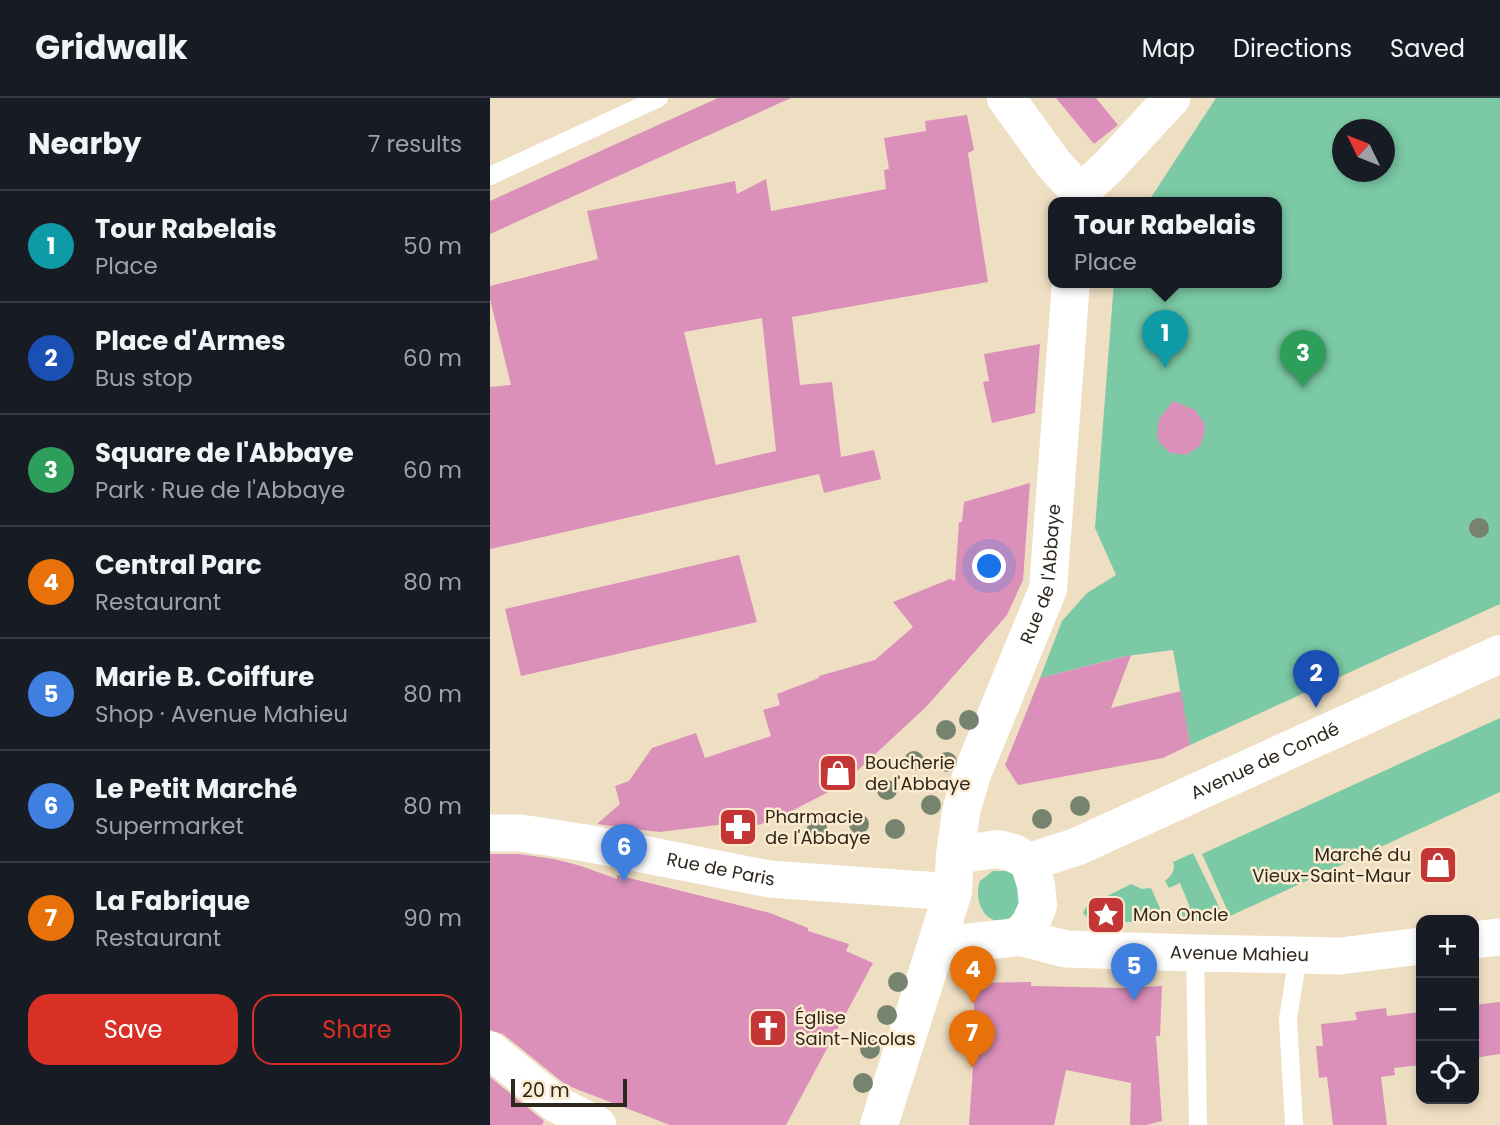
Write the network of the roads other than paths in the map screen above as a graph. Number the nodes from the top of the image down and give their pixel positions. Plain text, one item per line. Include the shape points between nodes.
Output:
1 (659, 98) edge
2 (1006, 98) edge
3 (1172, 98) edge
4 (490, 176) edge
5 (1079, 197) edge
6 (1071, 288) edge
7 (1500, 654) edge
8 (490, 833) edge
9 (955, 855) junction
10 (1029, 862) junction
11 (953, 892) junction
12 (1019, 937) junction
13 (1500, 937) edge
14 (1479, 939) edge
15 (937, 946) junction
16 (1416, 947) edge
17 (1195, 953) junction
18 (1298, 956) junction
19 (490, 1050) edge
20 (598, 1125) edge
21 (879, 1125) edge
22 (1198, 1125) edge
23 (1294, 1125) edge

1 - 4 lane
2 - 5 street
3 - 5 street
6 - 9 street, Rue de l'Abbaye via 1048,589 972,774
7 - 10 street, Avenue de Condé via 1076,847
8 - 11 street, Rue de Paris via 586,843 755,876
9 - 10 street via 998,849
9 - 11 street, Rue de l'Abbaye
10 - 12 street via 1038,906
11 - 15 street, Rue de l'Abbaye
12 - 15 street
12 - 17 street, Avenue Mahieu via 1066,948
13 - 14 street
15 - 21 street, Rue de l'Abbaye
16 - 18 street, Avenue Mahieu
17 - 18 street, Avenue Mahieu
17 - 22 lane
18 - 23 lane via 1288,1020
19 - 20 street via 556,1104

